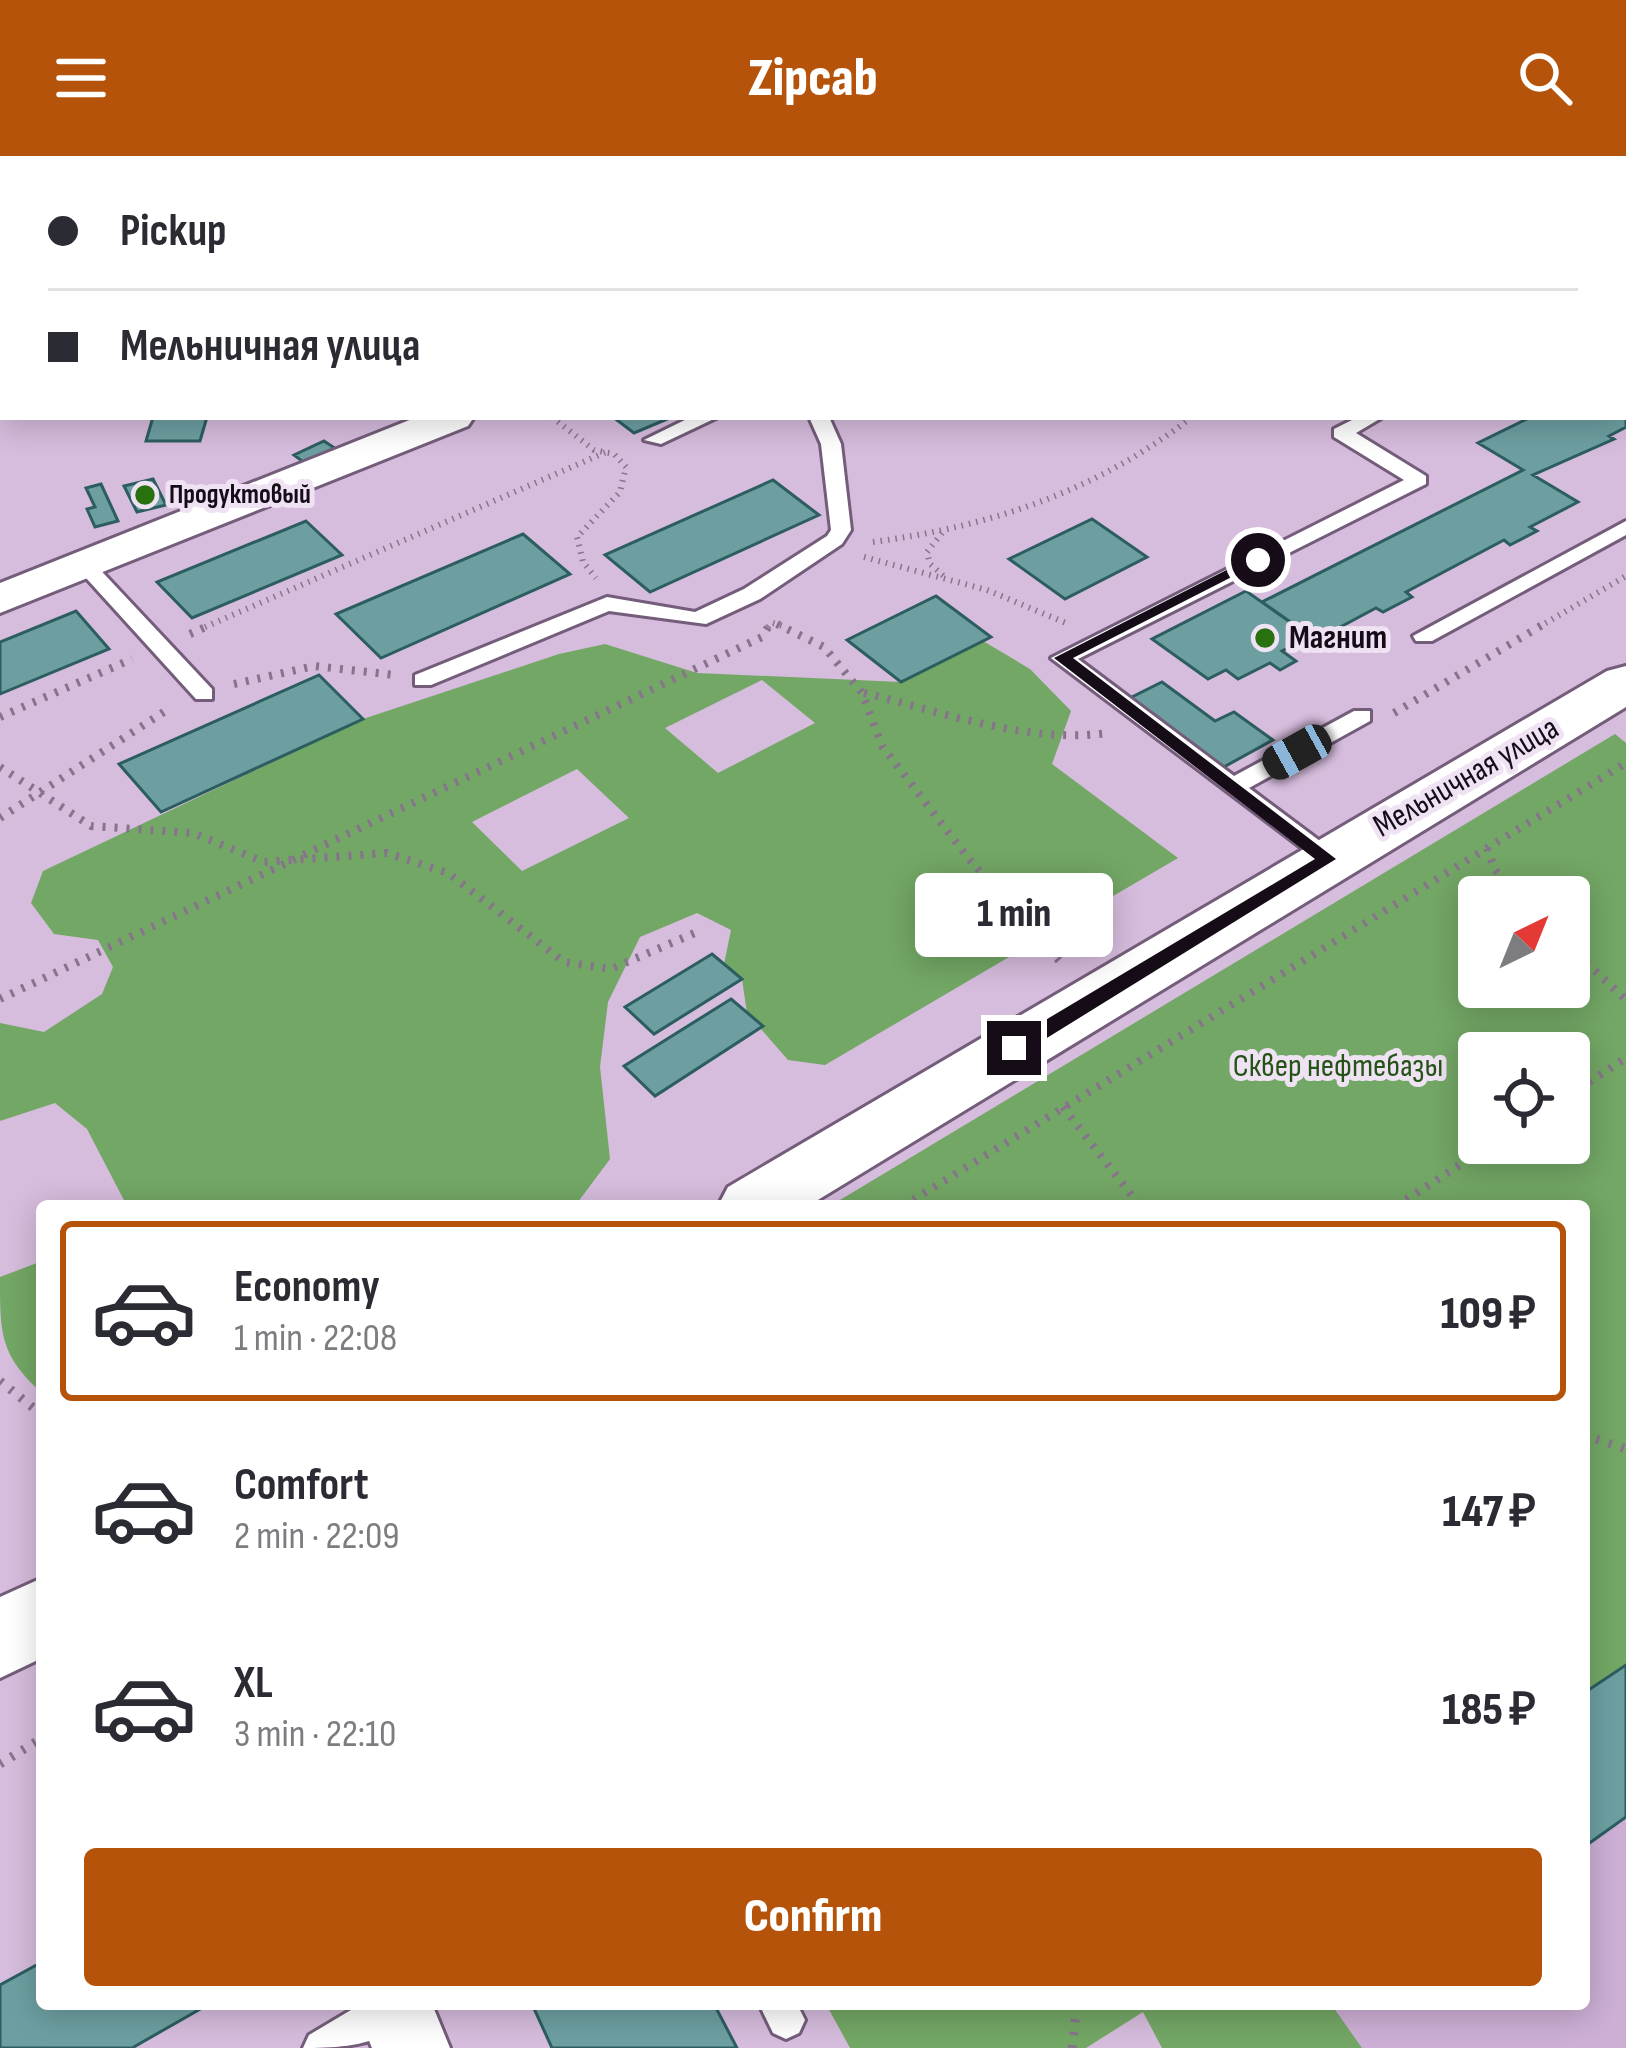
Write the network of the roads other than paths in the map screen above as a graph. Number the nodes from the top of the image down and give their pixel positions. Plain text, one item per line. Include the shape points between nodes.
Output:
1 (336, 420) edge
2 (445, 420) edge
3 (701, 420) edge
4 (819, 420) edge
5 (1367, 420) edge
6 (654, 440) dead end
7 (363, 451) junction
8 (1626, 526) edge
9 (84, 564) junction
10 (0, 599) edge
11 (1424, 636) dead end
12 (423, 680) dead end
13 (1624, 688) edge
14 (203, 694) dead end
15 (1362, 716) dead end
16 (1233, 787) junction
17 (1327, 859) junction
18 (762, 1200) edge
19 (36, 1619) edge
20 (0, 1640) edge
21 (384, 2010) edge
22 (396, 2010) edge
23 (322, 2048) edge
24 (411, 2048) edge

1 - 7 street
2 - 7 street
3 - 6 lane
4 - 12 lane via 831,444 841,530 832,542 698,619 619,604 572,615
5 - 16 lane via 1341,433 1419,480 1062,658
7 - 9 street
8 - 11 lane
9 - 10 street
9 - 14 lane
13 - 17 main road, Мельничная улица
15 - 16 lane
16 - 17 lane
17 - 18 main road, Мельничная улица
19 - 20 main road
21 - 23 lane
22 - 24 street

